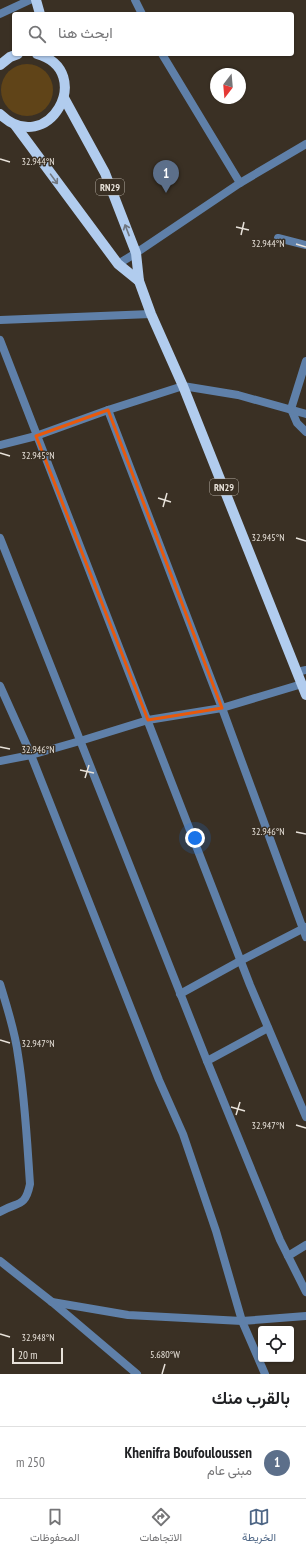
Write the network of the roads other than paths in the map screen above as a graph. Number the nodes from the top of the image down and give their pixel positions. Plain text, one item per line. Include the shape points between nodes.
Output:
1 (30, 0) edge
2 (36, 0) edge
3 (135, 0) edge
4 (39, 12) edge
5 (141, 12) edge
6 (0, 14) edge
7 (13, 56) edge
8 (163, 56) edge
9 (51, 58) edge
10 (0, 65) edge
11 (64, 98) junction
12 (0, 114) edge
13 (15, 125) junction
14 (306, 144) edge
15 (240, 183) junction
16 (278, 238) dead end
17 (306, 245) edge
18 (136, 254) junction
19 (118, 264) junction
20 (139, 281) junction
21 (151, 314) junction
22 (0, 320) edge
23 (0, 340) edge
24 (306, 361) edge
25 (183, 386) junction
26 (291, 409) junction
27 (108, 410) junction
28 (306, 414) edge
29 (306, 432) edge
30 (36, 436) junction
31 (0, 445) edge
32 (0, 538) edge
33 (302, 671) edge
34 (302, 684) junction
35 (0, 686) edge
36 (306, 694) edge
37 (222, 708) junction
38 (148, 720) junction
39 (80, 741) junction
40 (31, 755) junction
41 (0, 761) edge
42 (305, 931) edge
43 (240, 961) junction
44 (0, 984) edge
45 (180, 994) junction
46 (268, 1028) junction
47 (207, 1061) junction
48 (306, 1117) edge
49 (0, 1212) edge
50 (306, 1245) edge
51 (288, 1256) junction
52 (0, 1261) edge
53 (306, 1292) edge
54 (52, 1302) junction
55 (306, 1316) edge
56 (242, 1321) junction
57 (137, 1374) edge
58 (265, 1374) edge

1 - 6 street
2 - 4 main road
3 - 5 street
7 - 10 main road
8 - 15 street
9 - 11 main road, RN29 via 63,78
11 - 13 main road via 57,112 45,122 36,126
18 -> 11 main road, RN29 via 105,173
12 - 13 main road
13 -> 19 main road
14 - 15 street
15 - 18 street
16 - 17 street
18 - 19 street
18 - 20 main road, RN29
19 - 20 main road
20 - 21 main road, RN29
21 - 22 street
21 - 25 main road, RN29
23 - 30 street
24 - 26 street
25 - 26 street via 238,395
25 - 27 street
25 - 33 main road, RN29
26 - 28 street
26 - 29 street via 297,423
27 - 30 street
27 - 37 street
30 - 31 street
30 - 38 street
32 - 39 street
33 - 34 main road, RN29
34 - 36 main road, RN29
34 - 37 street
35 - 40 street
37 - 38 street
37 - 42 street
38 - 39 street
38 - 43 street
39 - 40 street
39 - 45 street
40 - 41 street
40 - 56 street via 159,1080 183,1134 216,1230
42 - 43 street
43 - 45 street
43 - 46 street
44 - 49 street via 18,1054 24,1096 30,1184 24,1201
45 - 47 street
46 - 47 street
46 - 48 street
47 - 51 street
50 - 51 street
51 - 53 street
52 - 54 street
54 - 56 street via 128,1315
54 - 57 street
55 - 56 street
56 - 58 street

